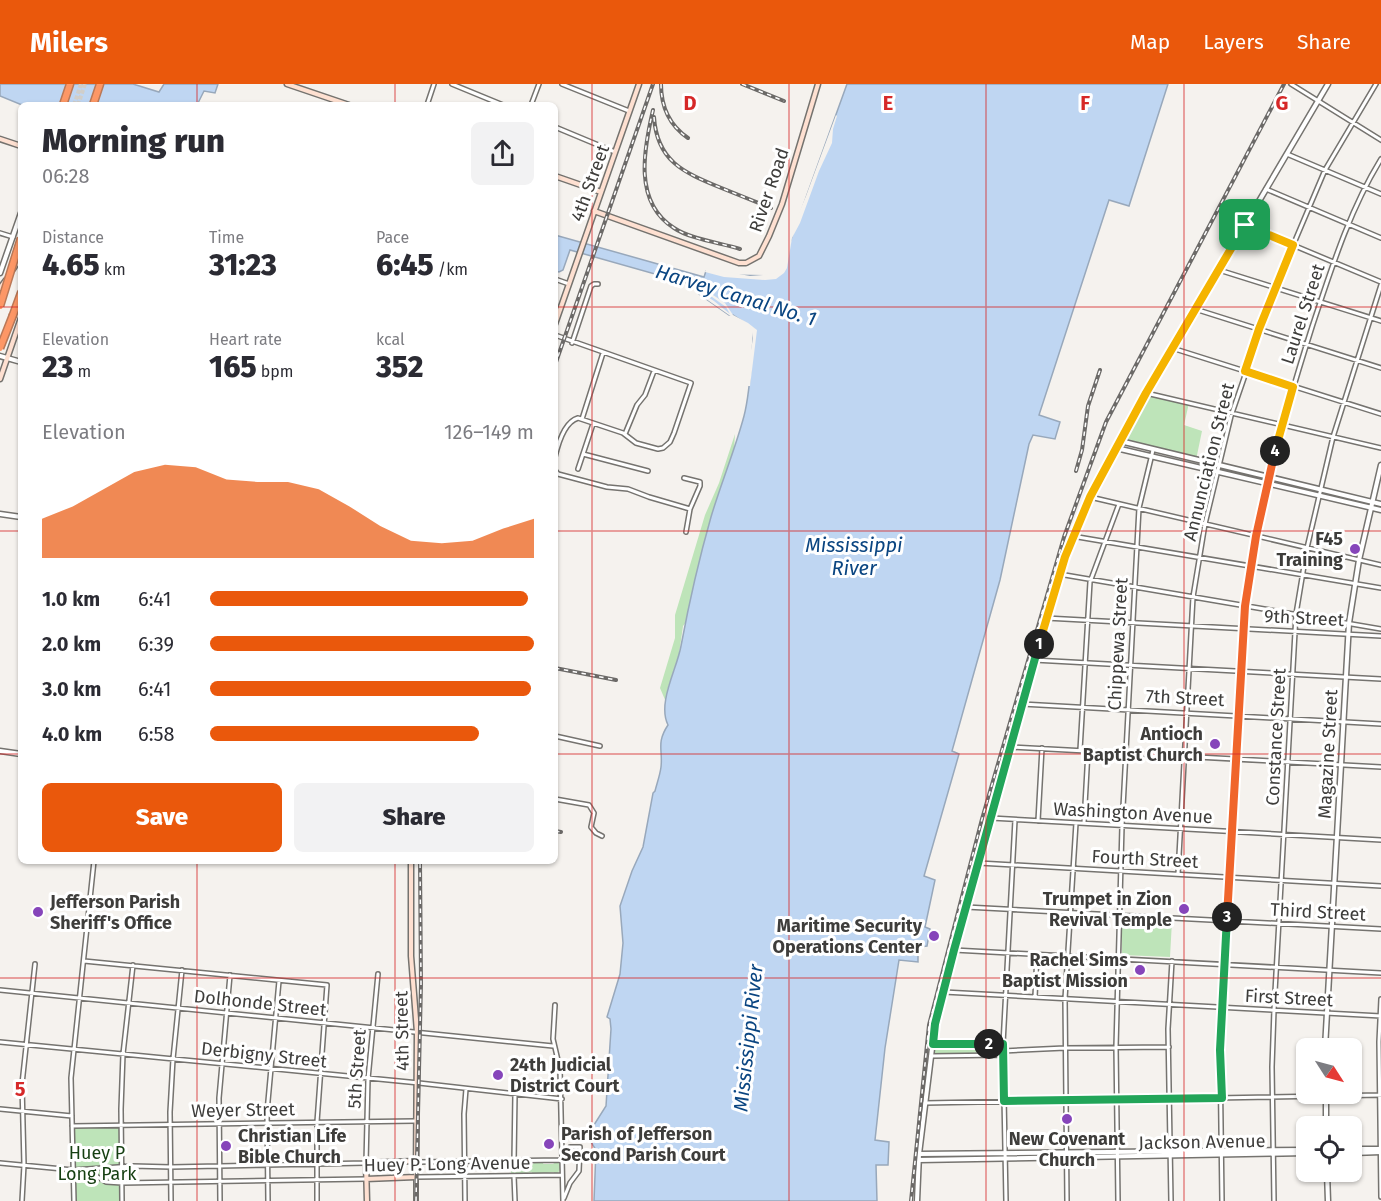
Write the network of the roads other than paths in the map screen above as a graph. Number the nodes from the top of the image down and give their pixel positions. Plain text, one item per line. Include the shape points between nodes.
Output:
1 (70, 84) edge
2 (100, 84) edge
3 (287, 84) edge
4 (434, 84) edge
5 (452, 84) edge
6 (539, 84) edge
7 (562, 84) edge
8 (639, 84) edge
9 (818, 84) edge
10 (1291, 84) edge
11 (1328, 84) edge
12 (1376, 84) edge
13 (64, 102) edge
14 (94, 102) edge
15 (340, 102) edge
16 (428, 102) edge
17 (496, 102) edge
18 (532, 102) edge
19 (1318, 102) junction
20 (629, 111) junction
21 (1353, 123) junction
22 (558, 128) edge
23 (0, 139) edge
24 (1381, 140) edge
25 (18, 145) edge
26 (615, 152) junction
27 (1287, 154) junction
28 (1381, 159) edge
29 (1325, 170) junction
30 (558, 177) edge
31 (1365, 187) junction
32 (1266, 189) junction
33 (601, 192) junction
34 (1381, 194) edge
35 (1309, 208) junction
36 (594, 211) junction
37 (18, 222) edge
38 (1348, 224) junction
39 (1245, 225) junction
40 (0, 233) edge
41 (13, 237) junction
42 (1381, 238) edge
43 (1293, 245) junction
44 (18, 248) edge
45 (18, 261) edge
46 (1333, 262) junction
47 (1219, 270) junction
48 (0, 273) edge
49 (558, 280) edge
50 (1381, 283) edge
51 (569, 284) junction
52 (598, 285) dead end
53 (0, 288) edge
54 (1275, 288) junction
55 (18, 301) edge
56 (1320, 303) junction
57 (0, 306) edge
58 (1195, 309) junction
59 (558, 315) edge
60 (1371, 318) junction
61 (1381, 321) edge
62 (1259, 329) junction
63 (18, 332) edge
64 (558, 336) edge
65 (14, 338) junction
66 (572, 343) junction
67 (1307, 344) junction
68 (0, 347) edge
69 (1172, 348) junction
70 (603, 352) junction
71 (0, 356) edge
72 (7, 358) junction
73 (1357, 360) junction
74 (18, 361) edge
75 (1381, 368) edge
76 (654, 370) junction
77 (1245, 371) junction
78 (0, 379) edge
79 (1293, 387) junction
80 (1146, 393) junction
81 (1344, 403) junction
82 (1232, 413) junction
83 (1381, 414) edge
84 (582, 420) junction
85 (593, 424) junction
86 (1282, 425) junction
87 (625, 434) junction
88 (1333, 437) junction
89 (1120, 441) junction
90 (558, 442) edge
91 (1116, 448) junction
92 (1381, 448) edge
93 (1153, 450) junction
94 (583, 454) junction
95 (1151, 456) junction
96 (1381, 465) edge
97 (1219, 466) junction
98 (578, 469) dead end
99 (648, 471) dead end
100 (1217, 472) junction
101 (558, 474) edge
102 (684, 478) dead end
103 (1269, 478) junction
104 (1268, 483) junction
105 (1321, 490) junction
106 (1320, 496) junction
107 (1347, 496) junction
108 (1090, 497) junction
109 (1346, 502) junction
110 (1372, 502) junction
111 (1119, 504) junction
112 (1381, 504) edge
113 (1139, 508) junction
114 (1371, 508) junction
115 (690, 509) junction
116 (1381, 510) edge
117 (0, 514) edge
118 (18, 517) edge
119 (1205, 524) junction
120 (686, 532) dead end
121 (1072, 536) junction
122 (1256, 536) junction
123 (1105, 542) junction
124 (1137, 547) junction
125 (1307, 548) junction
126 (1200, 558) junction
127 (1359, 560) junction
128 (1381, 565) edge
129 (1251, 567) junction
130 (1059, 574) junction
131 (1303, 575) junction
132 (1091, 580) junction
133 (1355, 584) junction
134 (1135, 587) junction
135 (1381, 588) edge
136 (1193, 597) junction
137 (1245, 606) junction
138 (1296, 614) junction
139 (1046, 618) junction
140 (1088, 620) junction
141 (1133, 622) junction
142 (1349, 623) junction
143 (1191, 625) junction
144 (1244, 629) junction
145 (1381, 629) edge
146 (1295, 632) junction
147 (1348, 634) junction
148 (1381, 636) edge
149 (1034, 660) junction
150 (1086, 663) junction
151 (1131, 666) junction
152 (1188, 669) junction
153 (1241, 672) junction
154 (1293, 674) junction
155 (1346, 677) junction
156 (1381, 679) edge
157 (1022, 704) junction
158 (1083, 706) junction
159 (1129, 708) junction
160 (1186, 713) junction
161 (1239, 715) junction
162 (1291, 718) junction
163 (1343, 721) junction
164 (1381, 724) edge
165 (558, 737) edge
166 (600, 746) dead end
167 (1011, 747) junction
168 (1042, 748) junction
169 (1080, 750) junction
170 (0, 751) edge
171 (1088, 751) junction
172 (1126, 753) junction
173 (18, 754) edge
174 (1184, 756) junction
175 (1236, 759) junction
176 (1288, 762) junction
177 (1340, 765) junction
178 (1381, 767) edge
179 (558, 800) edge
180 (991, 818) junction
181 (1015, 820) junction
182 (1038, 821) junction
183 (1076, 823) junction
184 (1084, 824) junction
185 (1122, 826) junction
186 (1180, 829) junction
187 (1232, 832) junction
188 (1284, 834) junction
189 (602, 836) dead end
190 (1336, 837) junction
191 (1381, 840) edge
192 (979, 863) junction
193 (94, 864) edge
194 (411, 864) edge
195 (1013, 865) junction
196 (1074, 868) junction
197 (1120, 871) junction
198 (1178, 874) junction
199 (1229, 877) junction
200 (1281, 880) junction
201 (1334, 883) junction
202 (1381, 886) edge
203 (966, 908) junction
204 (1010, 909) junction
205 (1071, 912) junction
206 (1119, 915) junction
207 (1227, 921) junction
208 (1279, 924) junction
209 (1331, 927) junction
210 (1381, 929) edge
211 (954, 950) junction
212 (1007, 952) junction
213 (1038, 954) junction
214 (1068, 956) junction
215 (1118, 958) junction
216 (84, 961) junction
217 (1172, 961) junction
218 (35, 964) dead end
219 (1224, 964) junction
220 (133, 965) junction
221 (1276, 967) junction
222 (182, 970) junction
223 (1329, 970) junction
224 (1381, 973) edge
225 (378, 974) dead end
226 (230, 975) junction
227 (279, 981) junction
228 (0, 990) edge
229 (944, 992) junction
230 (32, 993) junction
231 (1004, 996) junction
232 (1035, 997) junction
233 (80, 998) junction
234 (1065, 999) junction
235 (1381, 999) edge
236 (1117, 1002) junction
237 (129, 1003) junction
238 (1170, 1004) junction
239 (555, 1005) dead end
240 (1222, 1007) junction
241 (178, 1008) junction
242 (1274, 1010) junction
243 (227, 1013) junction
244 (1326, 1013) junction
245 (1381, 1016) edge
246 (276, 1018) junction
247 (325, 1023) junction
248 (373, 1028) junction
249 (417, 1032) junction
250 (1325, 1038) edge
251 (0, 1042) edge
252 (933, 1044) junction
253 (1003, 1044) junction
254 (27, 1045) junction
255 (553, 1046) junction
256 (1116, 1047) junction
257 (1168, 1047) junction
258 (1065, 1048) junction
259 (75, 1049) junction
260 (1003, 1053) junction
261 (123, 1054) junction
262 (931, 1056) junction
263 (173, 1059) junction
264 (221, 1064) junction
265 (270, 1069) junction
266 (320, 1074) junction
267 (369, 1078) junction
268 (416, 1083) junction
269 (466, 1088) junction
270 (515, 1094) junction
271 (1362, 1095) edge
272 (1380, 1095) edge
273 (1296, 1096) edge
274 (1273, 1097) junction
275 (1169, 1098) junction
276 (1222, 1098) junction
277 (562, 1099) junction
278 (1117, 1099) junction
279 (1065, 1100) junction
280 (1004, 1101) junction
281 (925, 1102) junction
282 (0, 1109) edge
283 (23, 1111) junction
284 (72, 1116) junction
285 (415, 1121) junction
286 (317, 1122) junction
287 (366, 1122) junction
288 (219, 1124) junction
289 (267, 1124) junction
290 (170, 1125) junction
291 (72, 1126) junction
292 (121, 1126) junction
293 (1380, 1150) edge
294 (1362, 1151) edge
295 (1273, 1152) junction
296 (1296, 1152) edge
297 (1221, 1153) junction
298 (919, 1154) junction
299 (1170, 1154) junction
300 (1118, 1155) junction
301 (1005, 1156) junction
302 (1066, 1156) junction
303 (919, 1160) junction
304 (415, 1161) junction
305 (514, 1161) junction
306 (562, 1161) junction
307 (464, 1162) junction
308 (0, 1163) edge
309 (366, 1163) junction
310 (316, 1164) junction
311 (24, 1165) junction
312 (267, 1165) junction
313 (220, 1166) junction
314 (122, 1167) junction
315 (171, 1167) junction
316 (85, 1169) junction
317 (73, 1170) junction
318 (562, 1175) junction
319 (465, 1176) junction
320 (514, 1176) junction
321 (416, 1177) junction
322 (366, 1179) junction
323 (267, 1180) junction
324 (316, 1180) junction
325 (220, 1181) junction
326 (172, 1182) junction
327 (1327, 1182) edge
328 (122, 1184) junction
329 (1381, 1197) edge
330 (22, 1201) edge
331 (74, 1201) edge
332 (122, 1201) edge
333 (171, 1201) edge
334 (220, 1201) edge
335 (268, 1201) edge
336 (317, 1201) edge
337 (367, 1201) edge
338 (416, 1201) edge
339 (465, 1201) edge
340 (515, 1201) edge
341 (563, 1201) edge
342 (917, 1201) edge
343 (1006, 1201) edge
344 (1067, 1201) edge
345 (1118, 1201) edge
346 (1171, 1201) edge
347 (1222, 1201) edge
348 (1274, 1201) edge
349 (1328, 1201) edge

1 - 13 highway
2 - 14 highway
3 - 15 main road
4 - 16 street
5 - 17 street
6 - 18 street
7 - 20 street
8 - 20 main road, 4th Street
9 - 36 main road, River Road via 782,204 759,256 739,263
10 - 19 street
11 - 19 street
12 - 21 street, Annunciation Street
19 - 21 street
19 - 27 street
20 - 26 main road, 4th Street
21 - 24 street
21 - 29 street, Annunciation Street
22 - 26 street
23 - 25 main road
26 - 33 main road, 4th Street
27 - 29 street
27 - 32 street
28 - 31 street, Laurel Street
29 - 31 street
29 - 35 street, Annunciation Street
30 - 33 main road
31 - 34 street
31 - 38 street, Laurel Street
32 - 35 street
32 - 39 street
33 - 36 main road, 4th Street
35 - 38 street
35 - 43 street, Annunciation Street
36 - 51 main road, 4th Street
37 - 41 street
38 - 42 street
38 - 46 street, Laurel Street
39 - 43 street
39 - 47 street
40 - 41 street
41 - 48 street
43 - 46 street
43 - 54 street, Annunciation Street
44 - 57 highway, bridge
45 - 53 main road
46 - 50 street
46 - 56 street, Laurel Street
47 - 54 street
47 - 58 street
49 - 51 street
50 - 60 street, Constance Street
51 - 59 main road, 4th Street
52 - 66 street via 591,286
54 - 56 street
54 - 62 street, Annunciation Street
55 - 68 highway, bridge
56 - 60 street
56 - 67 street, Laurel Street
58 - 62 street
58 - 69 street
60 - 61 street
60 - 73 street, Constance Street
62 - 67 street
62 - 77 street, Annunciation Street
63 - 65 main road
64 - 66 street
65 - 68 main road
65 - 72 main road
66 - 70 street
67 - 73 street
67 - 79 street, Laurel Street
69 - 77 street
69 - 80 street
70 - 76 street
70 - 84 street
71 - 72 street
72 - 74 street
72 - 78 main road
73 - 75 street
73 - 81 street, Constance Street
76 - 87 street
76 - 87 street via 691,383 674,434 665,447 658,449 636,443
77 - 79 street
77 - 82 street, Annunciation Street
79 - 81 street
79 - 86 street, Laurel Street
80 - 82 street
80 - 89 street
81 - 83 street
81 - 88 street, Constance Street
82 - 86 street
82 - 97 street, Annunciation Street
84 - 85 street
84 - 90 street via 570,422
85 - 87 street
85 - 94 street
86 - 88 street
86 - 103 street, Laurel Street
88 - 92 street
88 - 105 street, Constance Street
89 - 91 street
89 - 93 street
91 - 95 street
91 - 108 street
93 - 95 street, Chippewa Street
93 - 97 street
94 - 98 street
94 - 99 street
95 - 100 street
95 - 113 street, Chippewa Street
96 - 110 street, Magazine Street
97 - 100 street, Annunciation Street
97 - 103 street
100 - 104 street
100 - 119 street, Annunciation Street
101 - 115 street via 628,489
102 - 115 street via 700,482
103 - 104 street, Laurel Street
103 - 105 street
104 - 106 street
104 - 122 street, Laurel Street
105 - 106 street, Constance Street
105 - 107 street
106 - 109 street
106 - 125 street, Constance Street
107 - 109 street
107 - 110 street
108 - 111 street
108 - 121 street
109 - 114 street
110 - 112 street
110 - 114 street, Magazine Street
111 - 113 street
111 - 123 street
113 - 119 street
113 - 124 street, Chippewa Street
114 - 116 street
114 - 127 street, Magazine Street
115 - 120 street
117 - 118 street
119 - 122 street
119 - 126 street, Annunciation Street
121 - 123 street
121 - 130 street
122 - 125 street
122 - 129 street, Laurel Street
123 - 124 street
123 - 132 street
124 - 126 street
124 - 134 street, Chippewa Street
125 - 127 street
125 - 131 street, Constance Street
126 - 129 street
126 - 136 street, Annunciation Street
127 - 128 street
127 - 133 street, Magazine Street
129 - 131 street
129 - 137 street, Laurel Street
130 - 132 street
130 - 139 street
131 - 133 street
131 - 138 street, Constance Street
132 - 134 street
132 - 140 street
133 - 135 street
133 - 142 street, Magazine Street
134 - 136 street
134 - 141 street, Chippewa Street
136 - 137 street
136 - 143 street, Annunciation Street
137 - 138 street
137 - 144 street, Laurel Street
138 - 142 street
138 - 146 street, Constance Street
139 - 140 street, 9th Street
139 - 149 street
140 - 141 street, 9th Street
140 - 150 street
141 - 143 street, 9th Street
141 - 151 street, Chippewa Street
142 - 145 street
142 - 147 street, Magazine Street
143 - 144 street, 9th Street
143 - 152 street, Annunciation Street
144 - 146 street, 9th Street
144 - 153 street, Laurel Street
146 - 147 street, 9th Street
146 - 154 street, Constance Street
147 - 148 street, 9th Street
147 - 155 street, Magazine Street
149 - 150 street
149 - 157 street
150 - 151 street
150 - 158 street
151 - 152 street
151 - 159 street, Chippewa Street
152 - 153 street
152 - 160 street, Annunciation Street
153 - 154 street
153 - 161 street, Laurel Street
154 - 155 street
154 - 162 street, Constance Street
155 - 156 street
155 - 163 street, Magazine Street
157 - 158 street, 7th Street
157 - 167 street
158 - 159 street, 7th Street
158 - 169 street
159 - 160 street, 7th Street
159 - 172 street, Chippewa Street
160 - 161 street, 7th Street
160 - 174 street, Annunciation Street
161 - 162 street, 7th Street
161 - 175 street, Laurel Street
162 - 163 street, 7th Street
162 - 176 street, Constance Street
163 - 164 street, 7th Street
163 - 177 street, Magazine Street
165 - 166 street
167 - 168 street
167 - 180 street
168 - 169 street
168 - 182 street
169 - 171 street
170 - 173 street
171 - 172 street
171 - 184 street
172 - 174 street
172 - 185 street, Chippewa Street
174 - 175 street
174 - 186 street, Annunciation Street
175 - 176 street
175 - 187 street, Laurel Street
176 - 177 street
176 - 188 street, Constance Street
177 - 178 street
177 - 190 street, Magazine Street
179 - 189 street via 589,805 594,813 591,827
180 - 181 street, Washington Avenue
180 - 192 street
181 - 182 street, Washington Avenue
181 - 195 street
182 - 183 street, Washington Avenue
183 - 184 street, Washington Avenue
183 - 196 street
184 - 185 street, Washington Avenue
185 - 186 street, Washington Avenue
185 - 197 street, Chippewa Street
186 - 187 street, Washington Avenue
186 - 198 street, Annunciation Street
187 - 188 street, Washington Avenue
187 - 199 street, Laurel Street
188 - 190 street, Washington Avenue
188 - 200 street, Constance Street
190 - 191 street, Washington Avenue
190 - 201 street, Magazine Street
192 - 195 street, Fourth Street
192 - 203 street
193 - 216 street
194 - 249 main road, 4th Street via 411,956
195 - 196 street, Fourth Street
195 - 204 street
196 - 197 street, Fourth Street
196 - 205 street
197 - 198 street, Fourth Street
197 - 206 street, Chippewa Street
198 - 199 street, Fourth Street
199 - 200 street, Fourth Street
199 - 207 street, Laurel Street
200 - 201 street, Fourth Street
200 - 208 street, Constance Street
201 - 202 street, Fourth Street
201 - 209 street, Magazine Street
203 - 204 street, Third Street
203 - 211 street
204 - 205 street, Third Street
204 - 212 street
205 - 206 street, Third Street
205 - 214 street
206 - 207 street, Third Street
206 - 215 street, Chippewa Street
207 - 208 street, Third Street
207 - 219 street, Laurel Street
208 - 209 street, Third Street
208 - 221 street, Constance Street
209 - 210 street, Third Street
209 - 223 street, Magazine Street
211 - 212 street
211 - 229 street
212 - 213 street
212 - 231 street
213 - 214 street
213 - 232 street
214 - 215 street
214 - 234 street
215 - 217 street
215 - 236 street, Chippewa Street
216 - 220 street
216 - 233 street
217 - 219 street
217 - 238 street
218 - 230 street
219 - 221 street
219 - 240 street, Laurel Street
220 - 222 street
220 - 237 street
221 - 223 street
221 - 242 street, Constance Street
222 - 226 street
222 - 241 street
223 - 224 street
223 - 244 street, Magazine Street
225 - 248 street, 5th Street
226 - 227 street
226 - 243 street
227 - 246 street
227 - 247 street via 327,985
228 - 230 street, Dolhonde Street
229 - 231 street, First Street
229 - 252 street
230 - 233 street, Dolhonde Street
230 - 254 street
231 - 232 street, First Street
231 - 253 street
232 - 234 street, First Street
233 - 237 street, Dolhonde Street
233 - 259 street
234 - 236 street, First Street
234 - 258 street
235 - 245 street
236 - 238 street, First Street
236 - 256 street, Chippewa Street
237 - 241 street, Dolhonde Street
237 - 261 street
238 - 240 street, First Street
238 - 257 street
239 - 255 street
240 - 242 street, First Street
240 - 276 street, Laurel Street
241 - 243 street, Dolhonde Street
241 - 263 street
242 - 244 street, First Street
242 - 274 street, Constance Street
243 - 246 street, Dolhonde Street
243 - 264 street
244 - 245 street, First Street
244 - 250 street, Magazine Street
245 - 272 street
246 - 247 street, Dolhonde Street
246 - 265 street
247 - 248 street, Dolhonde Street
247 - 266 street
248 - 249 street, Dolhonde Street
248 - 267 street, 5th Street
249 - 255 street, Dolhonde Street
249 - 268 main road, 4th Street
251 - 254 street, Derbigny Street
252 - 253 street
252 - 262 street
253 - 260 street
254 - 259 street, Derbigny Street
254 - 283 street
255 - 277 street via 560,1069
256 - 257 street
256 - 258 street
256 - 278 street, Chippewa Street
257 - 275 street
258 - 260 street
258 - 279 street
259 - 261 street, Derbigny Street
259 - 284 street
260 - 262 street
260 - 280 street
261 - 263 street, Derbigny Street
261 - 292 street
262 - 281 street
263 - 264 street, Derbigny Street
263 - 290 street
264 - 265 street, Derbigny Street
264 - 288 street
265 - 266 street, Derbigny Street
265 - 289 street
266 - 267 street, Derbigny Street
266 - 286 street
267 - 268 street, Derbigny Street
267 - 287 street, 5th Street
268 - 269 street, Derbigny Street
268 - 285 main road, 4th Street
269 - 270 street, Derbigny Street
269 - 307 street
270 - 277 street, Derbigny Street
270 - 305 street
271 - 272 street
272 - 293 street
273 - 274 street
274 - 276 street
274 - 295 street, Constance Street
275 - 276 street
275 - 278 street
275 - 299 street
276 - 297 street, Laurel Street
277 - 306 street
278 - 279 street
278 - 300 street, Chippewa Street
279 - 280 street
279 - 302 street
280 - 281 street
280 - 301 street
281 - 298 street
282 - 283 street
283 - 284 street
283 - 311 street
284 - 291 street
285 - 287 street, Weyer Street
285 - 304 main road, 4th Street
286 - 287 street, Weyer Street
286 - 289 street, Weyer Street
286 - 310 street
287 - 309 street, 5th Street
288 - 289 street, Weyer Street
288 - 290 street, Weyer Street
288 - 313 street
289 - 312 street
290 - 292 street, Weyer Street
290 - 315 street
291 - 292 street, Weyer Street
291 - 317 street
292 - 314 street
293 - 294 street
293 - 329 street
295 - 296 street, Jackson Avenue
295 - 297 street, Jackson Avenue
295 - 348 street, Constance Street
297 - 299 street, Jackson Avenue
297 - 347 street, Laurel Street
298 - 301 street, Jackson Avenue
298 - 303 street
299 - 300 street, Jackson Avenue
299 - 346 street
300 - 302 street, Jackson Avenue
300 - 345 street, Chippewa Street
301 - 302 street, Jackson Avenue
301 - 303 street, Jackson Avenue
301 - 343 street
302 - 344 street
303 - 342 street
304 - 307 street, Huey P. Long Avenue
304 - 309 main road, Huey P. Long Avenue
304 - 321 main road, 4th Street
305 - 306 street, Huey P. Long Avenue
305 - 307 street, Huey P. Long Avenue
306 - 318 street
306 - 341 street via 570,1147 580,1147 579,1171
307 - 319 street
308 - 311 street, Huey P. Long Avenue
309 - 310 street, Huey P. Long Avenue
309 - 322 main road, 5th Street
310 - 312 street, Huey P. Long Avenue
310 - 324 street
311 - 317 street, Huey P. Long Avenue
311 - 330 street
312 - 313 street, Huey P. Long Avenue
312 - 323 street
313 - 315 street, Huey P. Long Avenue
313 - 325 street
314 - 315 street, Huey P. Long Avenue
314 - 316 street, Huey P. Long Avenue
314 - 328 street
315 - 326 street
316 - 317 street, Huey P. Long Avenue
316 - 328 street, Huey P. Long Avenue via 106,1182
317 - 331 street
318 - 320 street, Huey P. Long Avenue
318 - 341 street
319 - 320 street, Huey P. Long Avenue
319 - 321 street, Huey P. Long Avenue
319 - 339 street
320 - 340 street
321 - 322 main road, Huey P. Long Avenue
321 - 338 street, 4th Street
322 - 324 street, Huey P. Long Avenue
322 - 337 main road, 5th Street
323 - 324 street, Huey P. Long Avenue
323 - 325 street, Huey P. Long Avenue
323 - 335 street
324 - 336 street
325 - 326 street, Huey P. Long Avenue
325 - 334 street
326 - 328 street, Huey P. Long Avenue
326 - 333 street
327 - 349 street
328 - 332 street

